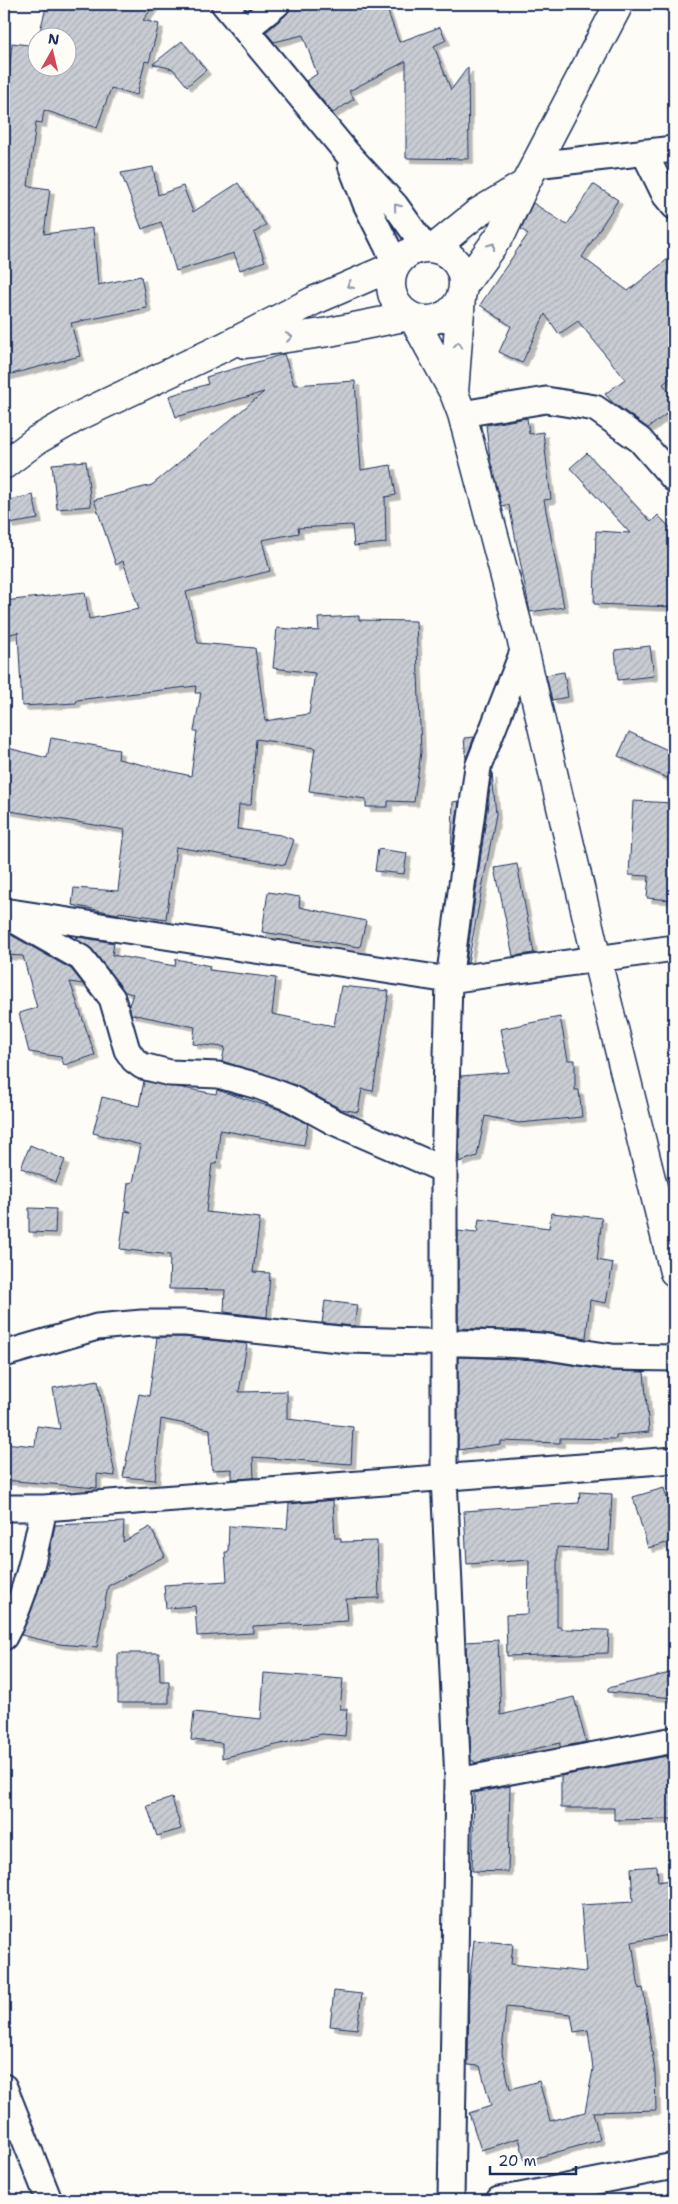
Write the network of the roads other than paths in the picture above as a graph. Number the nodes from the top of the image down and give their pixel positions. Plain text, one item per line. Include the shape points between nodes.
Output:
1 (224, 4) edge
2 (277, 4) edge
3 (619, 4) edge
4 (246, 29) junction
5 (674, 149) edge
6 (644, 152) junction
7 (347, 153) junction
8 (530, 175) junction
9 (674, 206) edge
10 (430, 247) junction
11 (395, 265) junction
12 (462, 291) junction
13 (411, 317) junction
14 (224, 347) junction
15 (458, 404) junction
16 (4, 465) edge
17 (674, 479) edge
18 (524, 649) junction
19 (4, 912) edge
20 (674, 948) edge
21 (597, 960) junction
22 (449, 980) junction
23 (444, 1170) junction
24 (674, 1272) edge
25 (445, 1341) junction
26 (4, 1354) edge
27 (674, 1358) edge
28 (674, 1460) edge
29 (444, 1477) junction
30 (4, 1508) edge
31 (44, 1508) junction
32 (4, 1637) edge
33 (674, 1740) edge
34 (458, 1781) junction
35 (4, 2087) edge
36 (674, 2166) edge
37 (49, 2200) edge
38 (451, 2200) edge
39 (499, 2200) edge

1 - 4 street
2 - 4 street
3 - 8 street
4 - 7 street
5 - 6 street
6 - 8 street
6 - 9 street via 665,195
10 -> 7 street
7 - 11 street via 366,204
8 - 10 street
12 -> 8 street via 503,231
10 - 11 street via 414,249
10 - 12 street via 444,251 459,266
11 - 13 street via 390,284 392,294 395,302
11 -> 14 street via 313,301
12 - 13 street via 455,307 436,319 424,321
15 -> 12 street
14 -> 13 street
13 - 15 street
14 - 16 street via 79,416 37,440
15 - 17 street via 546,400 594,408 640,440
15 - 18 street
18 - 21 street
18 - 22 street via 478,767
19 - 22 street
19 - 23 street via 81,958 112,998 127,1050 142,1066 170,1073 218,1075 258,1086
20 - 21 street
21 - 22 street
21 - 24 street
22 - 23 street
23 - 25 street
25 - 26 street via 348,1340 237,1326 142,1323 96,1327
25 - 27 street via 541,1346 612,1357
25 - 29 street
28 - 29 street
29 - 31 street
29 - 34 street
30 - 31 street
31 - 32 street via 29,1575
33 - 34 street
34 - 38 street
35 - 37 street
36 - 39 street

